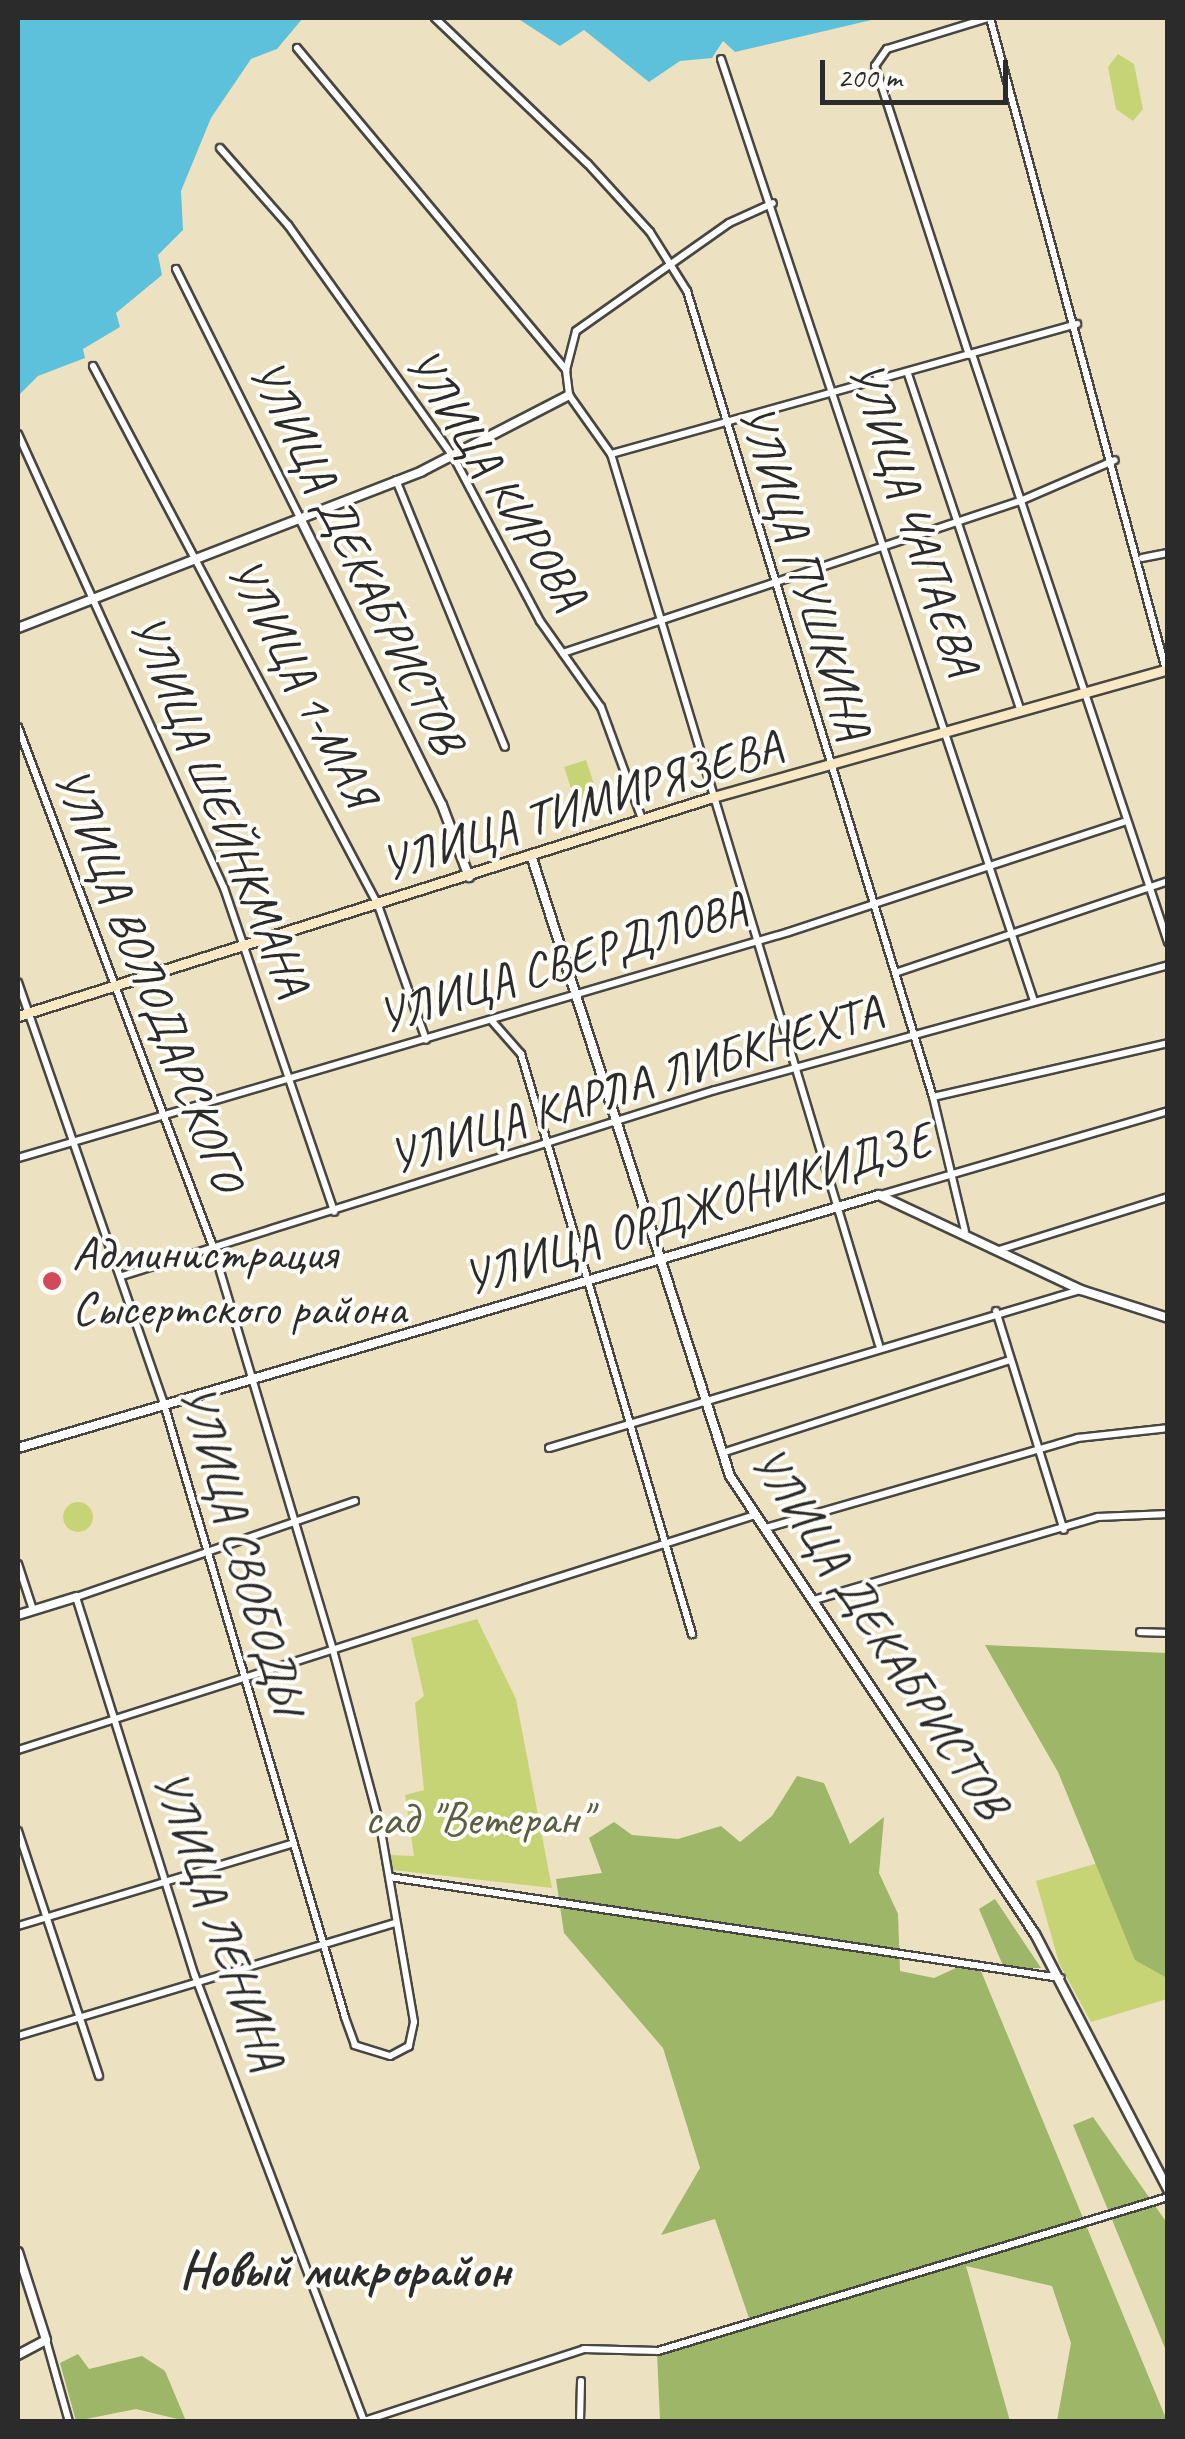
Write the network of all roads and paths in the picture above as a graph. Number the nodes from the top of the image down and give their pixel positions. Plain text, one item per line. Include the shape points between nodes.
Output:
1 (435, 18) edge
2 (989, 18) edge
3 (296, 48) dead end
4 (720, 59) dead end
5 (220, 148) dead end
6 (773, 203) junction
7 (668, 264) junction
8 (176, 268) dead end
9 (1077, 324) junction
10 (970, 354) junction
11 (94, 366) dead end
12 (566, 370) junction
13 (908, 374) junction
14 (569, 395) junction
15 (836, 398) junction
16 (726, 427) junction
17 (18, 434) edge
18 (611, 454) junction
19 (452, 456) junction
20 (1114, 460) junction
21 (396, 480) junction
22 (1020, 501) junction
23 (301, 520) junction
24 (958, 520) junction
25 (886, 544) junction
26 (1168, 553) edge
27 (200, 558) junction
28 (1142, 558) junction
29 (772, 585) junction
30 (98, 600) junction
31 (658, 622) junction
32 (18, 628) edge
33 (564, 653) junction
34 (1167, 670) edge
35 (1082, 691) junction
36 (1020, 709) junction
37 (18, 727) edge
38 (949, 731) junction
39 (504, 748) dead end
40 (829, 766) junction
41 (712, 797) junction
42 (642, 819) junction
43 (1123, 822) junction
44 (531, 855) junction
45 (989, 864) junction
46 (468, 877) junction
47 (1168, 881) edge
48 (1148, 888) junction
49 (872, 899) junction
50 (378, 905) junction
51 (1012, 933) junction
52 (757, 940) junction
53 (1168, 942) edge
54 (244, 946) junction
55 (1168, 965) edge
56 (895, 974) junction
57 (18, 984) edge
58 (118, 986) junction
59 (578, 992) junction
60 (1034, 1001) junction
61 (29, 1012) junction
62 (18, 1016) edge
63 (491, 1020) junction
64 (914, 1037) junction
65 (426, 1040) junction
66 (1168, 1043) edge
67 (794, 1070) junction
68 (294, 1078) junction
69 (933, 1097) junction
70 (1168, 1111) edge
71 (160, 1115) junction
72 (619, 1120) junction
73 (75, 1140) junction
74 (549, 1143) junction
75 (18, 1158) edge
76 (951, 1169) junction
77 (880, 1195) junction
78 (1168, 1197) edge
79 (840, 1204) junction
80 (334, 1212) junction
81 (965, 1232) junction
82 (212, 1244) junction
83 (999, 1250) junction
84 (664, 1254) junction
85 (122, 1276) junction
86 (590, 1278) junction
87 (1080, 1290) junction
88 (996, 1311) junction
89 (1168, 1318) edge
90 (879, 1345) junction
91 (1010, 1360) junction
92 (247, 1380) junction
93 (704, 1402) junction
94 (164, 1404) junction
95 (625, 1426) junction
96 (1168, 1428) edge
97 (18, 1448) edge
98 (549, 1448) dead end
99 (1039, 1450) junction
100 (720, 1453) junction
101 (355, 1501) dead end
102 (1168, 1514) edge
103 (755, 1515) junction
104 (290, 1521) junction
105 (766, 1528) junction
106 (1064, 1530) junction
107 (664, 1546) junction
108 (209, 1550) junction
109 (18, 1564) edge
110 (76, 1596) junction
111 (814, 1600) junction
112 (33, 1610) junction
113 (18, 1615) edge
114 (1140, 1632) dead end
115 (692, 1634) dead end
116 (1168, 1634) edge
117 (333, 1650) junction
118 (242, 1678) junction
119 (115, 1719) junction
120 (18, 1750) edge
121 (18, 1831) edge
122 (294, 1843) junction
123 (390, 1876) junction
124 (166, 1879) junction
125 (45, 1917) junction
126 (394, 1923) junction
127 (18, 1926) edge
128 (325, 1941) junction
129 (196, 1976) junction
130 (1062, 1978) junction
131 (76, 2018) junction
132 (18, 2036) edge
133 (390, 2056) joint
134 (99, 2076) dead end
135 (1168, 2189) edge
136 (1168, 2197) edge
137 (18, 2252) edge
138 (46, 2340) junction
139 (18, 2355) edge
140 (582, 2381) dead end
141 (364, 2421) edge
142 (70, 2422) edge
143 (580, 2422) edge

1 - 7 street, УЛИЦА ПУШКИНА via 588,164
2 - 9 street
2 - 10 street via 886,49 875,66
3 - 12 street
4 - 6 street, УЛИЦА ЧАПАЕВА
5 - 19 street, УЛИЦА КИРОВА via 288,225
6 - 7 street
6 - 15 street, УЛИЦА ЧАПАЕВА
7 - 12 street via 576,330
7 - 16 street, УЛИЦА ПУШКИНА via 687,291
8 - 23 street, УЛИЦА ДЕКАБРИСТОВ
9 - 10 street
9 - 20 street
10 - 13 street
10 - 22 street
11 - 27 street, УЛИЦА 1-МАЯ
12 - 14 street
13 - 15 street
13 - 24 street
14 - 18 street
14 - 19 street
15 - 16 street
15 - 25 street, УЛИЦА ЧАПАЕВА
16 - 18 street
16 - 29 street, УЛИЦА ПУШКИНА
17 - 30 street, УЛИЦА ШЕЙНКМАНА
18 - 31 street
19 - 21 street
19 - 33 street, УЛИЦА КИРОВА
20 - 22 street
20 - 28 street
21 - 23 street
21 - 39 street
22 - 24 street
22 - 35 street
23 - 27 street
23 - 46 street, УЛИЦА ДЕКАБРИСТОВ via 442,805
24 - 25 street
24 - 36 street
25 - 29 street
25 - 38 street, УЛИЦА ЧАПАЕВА
26 - 28 street
27 - 30 street
27 - 50 street, УЛИЦА 1-МАЯ
28 - 34 street
29 - 31 street
29 - 40 street, УЛИЦА ПУШКИНА
30 - 32 street
30 - 54 street, УЛИЦА ШЕЙНКМАНА
31 - 33 street
31 - 41 street
33 - 42 street, УЛИЦА КИРОВА via 601,707
34 - 35 main road, УЛИЦА ТИМИРЯЗЕВА
35 - 36 main road, УЛИЦА ТИМИРЯЗЕВА
35 - 43 street
36 - 38 main road, УЛИЦА ТИМИРЯЗЕВА
37 - 58 street, УЛИЦА ВОЛОДАРСКОГО
38 - 40 main road, УЛИЦА ТИМИРЯЗЕВА
38 - 45 street, УЛИЦА ЧАПАЕВА
40 - 41 main road, УЛИЦА ТИМИРЯЗЕВА
40 - 49 street, УЛИЦА ПУШКИНА
41 - 42 main road, УЛИЦА ТИМИРЯЗЕВА
41 - 52 street
42 - 44 main road, УЛИЦА ТИМИРЯЗЕВА
43 - 45 street, УЛИЦА СВЕРДЛОВА
43 - 48 street
44 - 46 main road, УЛИЦА ТИМИРЯЗЕВА
44 - 59 street, УЛИЦА ДЕКАБРИСТОВ
45 - 49 street, УЛИЦА СВЕРДЛОВА
45 - 51 street, УЛИЦА ЧАПАЕВА
46 - 50 main road, УЛИЦА ТИМИРЯЗЕВА
47 - 48 street
48 - 51 street
48 - 53 street
49 - 52 street, УЛИЦА СВЕРДЛОВА
49 - 56 street, УЛИЦА ПУШКИНА
50 - 54 main road, УЛИЦА ТИМИРЯЗЕВА
50 - 65 street, УЛИЦА 1-МАЯ
51 - 56 street
51 - 60 street, УЛИЦА ЧАПАЕВА
52 - 59 street, УЛИЦА СВЕРДЛОВА
52 - 67 street
54 - 58 main road, УЛИЦА ТИМИРЯЗЕВА
54 - 68 street, УЛИЦА ШЕЙНКМАНА
55 - 60 street, УЛИЦА КАРЛА ЛИБКНЕХТА
56 - 64 street, УЛИЦА ПУШКИНА
57 - 61 street, УЛИЦА СВОБОДЫ
58 - 61 main road, УЛИЦА ТИМИРЯЗЕВА
58 - 71 street, УЛИЦА ВОЛОДАРСКОГО
59 - 63 street, УЛИЦА СВЕРДЛОВА
59 - 72 street, УЛИЦА ДЕКАБРИСТОВ
60 - 64 street, УЛИЦА КАРЛА ЛИБКНЕХТА
61 - 62 main road, УЛИЦА ТИМИРЯЗЕВА
61 - 73 street, УЛИЦА СВОБОДЫ
63 - 65 street, УЛИЦА СВЕРДЛОВА
63 - 74 street via 516,1040
64 - 67 street, УЛИЦА КАРЛА ЛИБКНЕХТА
64 - 69 street, УЛИЦА ПУШКИНА
65 - 68 street, УЛИЦА СВЕРДЛОВА
66 - 69 street
67 - 72 street, УЛИЦА КАРЛА ЛИБКНЕХТА
67 - 79 street
68 - 71 street, УЛИЦА СВЕРДЛОВА
68 - 80 street, УЛИЦА ШЕЙНКМАНА
69 - 76 street, УЛИЦА ПУШКИНА
70 - 76 street, УЛИЦА ОРДЖОНИКИДЗЕ
71 - 73 street, УЛИЦА СВЕРДЛОВА
71 - 82 street, УЛИЦА ВОЛОДАРСКОГО
72 - 74 street, УЛИЦА КАРЛА ЛИБКНЕХТА
72 - 84 street, УЛИЦА ДЕКАБРИСТОВ
73 - 75 street, УЛИЦА СВЕРДЛОВА
73 - 85 street, УЛИЦА СВОБОДЫ
74 - 80 street, УЛИЦА КАРЛА ЛИБКНЕХТА
74 - 86 street
76 - 77 street, УЛИЦА ОРДЖОНИКИДЗЕ
76 - 81 street, УЛИЦА ПУШКИНА
77 - 79 street, УЛИЦА ОРДЖОНИКИДЗЕ
77 - 81 street
78 - 83 street
79 - 84 street, УЛИЦА ОРДЖОНИКИДЗЕ
79 - 90 street
80 - 82 street, УЛИЦА КАРЛА ЛИБКНЕХТА
81 - 83 street
82 - 85 street, УЛИЦА КАРЛА ЛИБКНЕХТА
82 - 92 street, УЛИЦА ВОЛОДАРСКОГО
83 - 87 street
84 - 86 street, УЛИЦА ОРДЖОНИКИДЗЕ
84 - 93 street, УЛИЦА ДЕКАБРИСТОВ
85 - 94 street, УЛИЦА СВОБОДЫ
86 - 92 street, УЛИЦА ОРДЖОНИКИДЗЕ
86 - 95 street
87 - 88 street
87 - 89 street
88 - 90 street
88 - 91 street
90 - 93 street
91 - 99 street
91 - 100 street
92 - 94 street, УЛИЦА ОРДЖОНИКИДЗЕ
92 - 104 street, УЛИЦА ВОЛОДАРСКОГО
93 - 95 street
93 - 100 street, УЛИЦА ДЕКАБРИСТОВ
94 - 97 street, УЛИЦА ОРДЖОНИКИДЗЕ
94 - 108 street, УЛИЦА СВОБОДЫ
95 - 98 street
95 - 107 street
96 - 99 street via 1111,1430
99 - 105 street
99 - 106 street
100 - 103 street, УЛИЦА ДЕКАБРИСТОВ
101 - 104 street
102 - 106 street via 1114,1514
103 - 105 street, УЛИЦА ДЕКАБРИСТОВ
103 - 107 street
104 - 108 street
104 - 117 street, УЛИЦА ВОЛОДАРСКОГО
105 - 111 street, УЛИЦА ДЕКАБРИСТОВ
106 - 111 street
107 - 115 street
107 - 117 street
108 - 110 street
108 - 118 street, УЛИЦА СВОБОДЫ
109 - 112 street
110 - 112 street
110 - 119 street, УЛИЦА ЛЕНИНА
111 - 130 street, УЛИЦА ДЕКАБРИСТОВ
112 - 113 street
114 - 116 street
117 - 118 street
117 - 123 street, УЛИЦА ВОЛОДАРСКОГО
118 - 119 street
118 - 122 street, УЛИЦА СВОБОДЫ
119 - 120 street
119 - 124 street, УЛИЦА ЛЕНИНА
121 - 125 street
122 - 124 street
122 - 128 street, УЛИЦА СВОБОДЫ
123 - 126 street, УЛИЦА ВОЛОДАРСКОГО
123 - 130 street
124 - 125 street
124 - 129 street, УЛИЦА ЛЕНИНА
125 - 127 street
125 - 131 street
126 - 128 street
126 - 133 street, УЛИЦА ВОЛОДАРСКОГО via 414,2022 409,2046
128 - 129 street
128 - 133 street, УЛИЦА СВОБОДЫ via 355,2045
129 - 131 street
129 - 141 street, УЛИЦА ЛЕНИНА via 298,2264
130 - 135 street, УЛИЦА ДЕКАБРИСТОВ
131 - 132 street
131 - 134 street
136 - 141 street via 658,2351 584,2349
137 - 138 street
138 - 139 street
138 - 142 street
140 - 143 street

